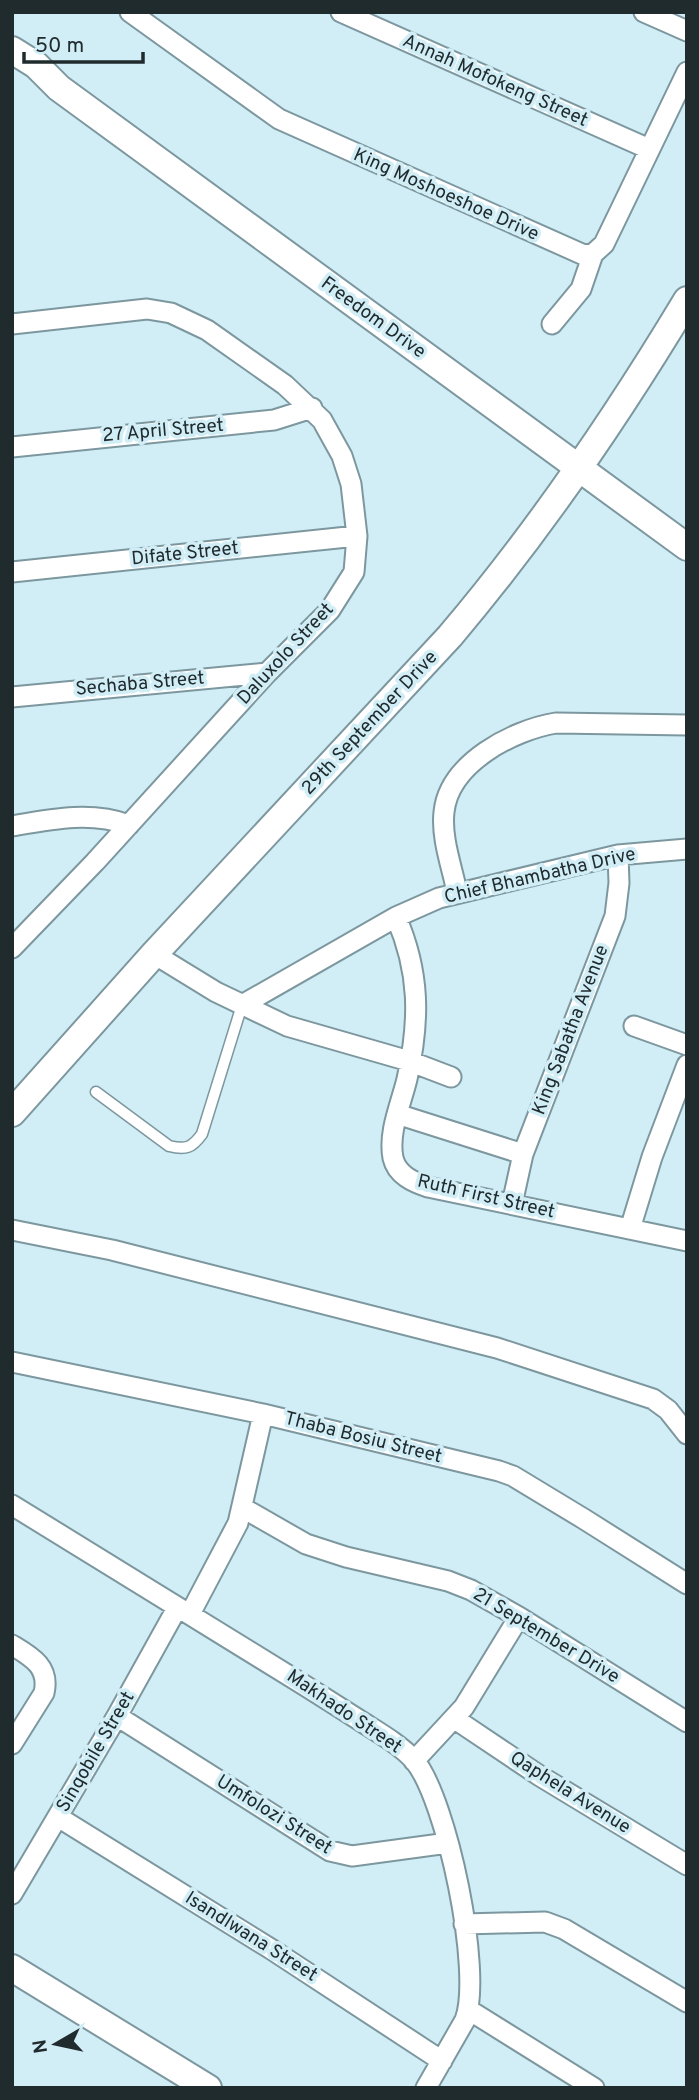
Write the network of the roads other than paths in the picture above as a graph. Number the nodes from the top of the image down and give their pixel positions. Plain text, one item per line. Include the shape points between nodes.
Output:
1 (131, 12) edge
2 (341, 12) edge
3 (644, 12) edge
4 (687, 31) edge
5 (12, 50) edge
6 (12, 63) edge
7 (687, 72) edge
8 (59, 88) junction
9 (649, 149) junction
10 (593, 254) junction
11 (687, 300) edge
12 (12, 324) edge
13 (552, 324) dead end
14 (312, 408) junction
15 (12, 447) edge
16 (578, 468) junction
17 (357, 536) junction
18 (687, 547) edge
19 (12, 572) edge
20 (267, 673) junction
21 (12, 697) edge
22 (687, 725) edge
23 (129, 825) junction
24 (12, 826) edge
25 (687, 849) edge
26 (618, 855) junction
27 (457, 892) junction
28 (396, 917) junction
29 (12, 948) edge
30 (154, 954) junction
31 (242, 1004) junction
32 (634, 1026) dead end
33 (687, 1045) edge
34 (409, 1061) junction
35 (687, 1065) edge
36 (451, 1077) dead end
37 (96, 1092) dead end
38 (681, 1098) edge
39 (12, 1114) edge
40 (397, 1114) junction
41 (523, 1154) junction
42 (512, 1204) junction
43 (630, 1229) junction
44 (12, 1230) edge
45 (687, 1241) edge
46 (12, 1362) edge
47 (263, 1414) junction
48 (687, 1434) edge
49 (12, 1505) edge
50 (243, 1508) junction
51 (687, 1584) edge
52 (184, 1611) junction
53 (520, 1617) junction
54 (12, 1645) edge
55 (117, 1716) junction
56 (455, 1719) junction
57 (687, 1722) edge
58 (12, 1744) edge
59 (414, 1760) junction
60 (58, 1817) junction
61 (448, 1843) junction
62 (687, 1865) edge
63 (12, 1894) edge
64 (464, 1924) junction
65 (12, 1968) edge
66 (687, 2002) edge
67 (469, 2010) junction
68 (442, 2061) junction
69 (208, 2088) edge
70 (426, 2088) edge
71 (594, 2088) edge

1 - 10 street, King Moshoeshoe Drive via 259,106 301,130 571,252
2 - 9 street, Annah Mofokeng Street
3 - 4 street
5 - 8 street, Freedom Drive
6 - 8 street, Freedom Drive
7 - 9 street
8 - 16 street, Freedom Drive
9 - 10 street via 604,244
10 - 13 street via 582,289
11 - 16 street, 29th September Drive
12 - 14 street, Daluxolo Street via 128,310 171,313 207,330
14 - 15 street, 27 April Street via 264,421
14 - 17 street, Daluxolo Street via 342,456 351,484
16 - 18 street, Freedom Drive
16 - 30 street, 29th September Drive via 519,552 450,636
17 - 19 street, Difate Street
17 - 20 street, Daluxolo Street via 354,572 343,592
20 - 21 street, Sechaba Street
20 - 23 street, Daluxolo Street
22 - 27 street via 556,723 501,741 461,776 446,801 444,827
23 - 24 street via 97,817
23 - 29 street, Daluxolo Street
25 - 26 street, Chief Bhambatha Drive
26 - 27 street, Chief Bhambatha Drive
26 - 41 street, King Sabatha Avenue via 615,916
27 - 28 street, Chief Bhambatha Drive
28 - 31 street, Chief Bhambatha Drive
28 - 34 street via 410,951 416,988
30 - 31 street
30 - 39 street, 29th September Drive
31 - 34 street via 311,1034
31 - 37 lane via 202,1134 194,1146 169,1146
32 - 33 street
34 - 36 street
34 - 40 street, Ruth First Street
35 - 38 street
38 - 43 street
40 - 41 street
40 - 42 street, Ruth First Street via 393,1157 405,1176 428,1187
41 - 42 street, King Sabatha Avenue
42 - 43 street, Ruth First Street
43 - 45 street, Ruth First Street
44 - 48 street via 112,1250 497,1348 653,1399
46 - 47 street, Thaba Bosiu Street
47 - 50 street, Sinqobile Street
47 - 51 street, Thaba Bosiu Street via 513,1476
49 - 52 street, Makhado Street
50 - 52 street, Sinqobile Street
50 - 53 street, 21 September Drive via 306,1544 448,1581
52 - 55 street, Sinqobile Street
52 - 59 street, Makhado Street via 376,1731
53 - 56 street
53 - 57 street, 21 September Drive
54 - 58 street via 44,1670 46,1686
55 - 60 street, Sinqobile Street
55 - 61 street, Umfolozi Street via 330,1851 352,1856
56 - 59 street
56 - 62 street, Qaphela Avenue
59 - 61 street, Makhado Street
60 - 63 street, Sinqobile Street
60 - 68 street, Isandlwana Street
61 - 64 street, Makhado Street
64 - 66 street via 545,1922 565,1928
64 - 67 street, Makhado Street
65 - 69 street
67 - 68 street, Makhado Street
67 - 71 street
68 - 70 street, Makhado Street

